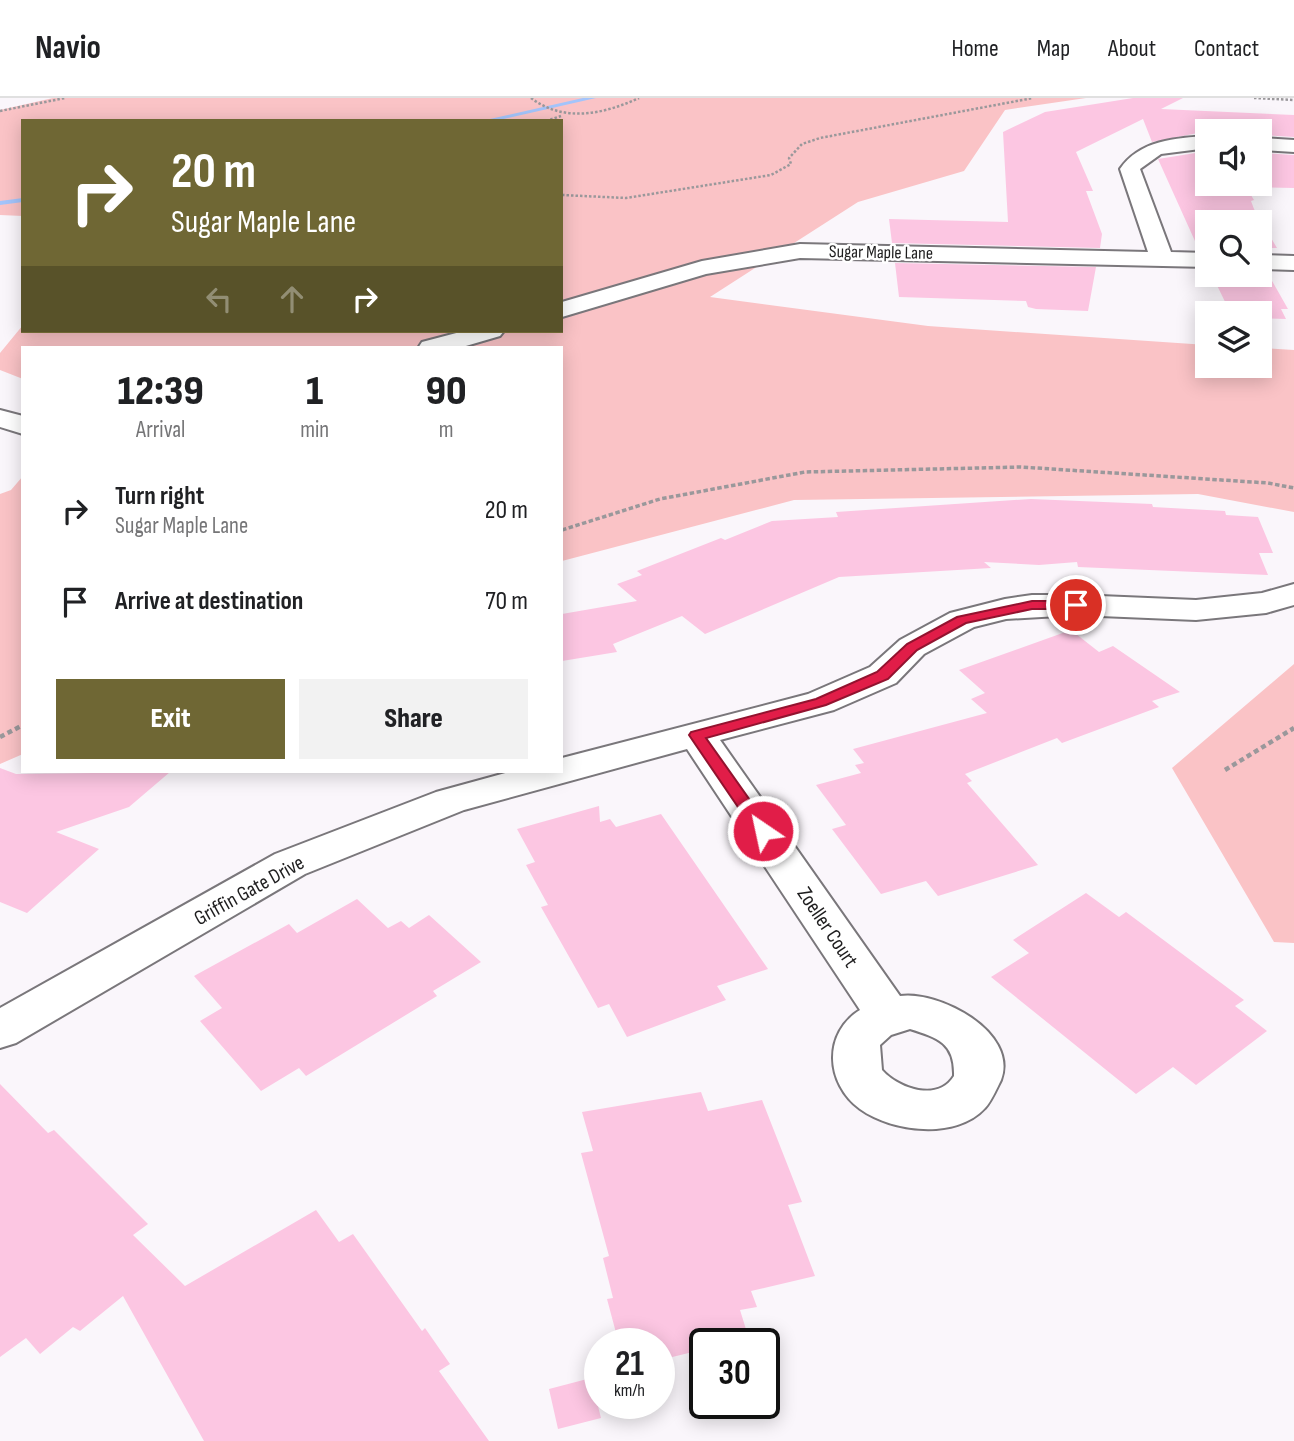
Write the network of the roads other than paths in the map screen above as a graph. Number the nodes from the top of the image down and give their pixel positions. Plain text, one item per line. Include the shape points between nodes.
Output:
1 (1195, 144) edge
2 (1272, 145) edge
3 (1294, 146) edge
4 (1163, 259) junction
5 (1195, 260) edge
6 (1272, 262) edge
7 (1294, 263) edge
8 (563, 310) edge
9 (484, 333) edge
10 (438, 346) edge
11 (0, 418) edge
12 (21, 425) edge
13 (1294, 594) edge
14 (697, 735) junction
15 (563, 770) edge
16 (550, 773) edge
17 (888, 1015) dead end
18 (0, 1030) edge

1 - 4 street via 1148,153 1129,169
2 - 3 street
4 - 5 street, Sugar Maple Lane
4 - 8 street, Sugar Maple Lane via 800,251 702,268
6 - 7 street
9 - 10 street
11 - 12 street
13 - 14 street via 1266,603 1196,610 1076,605 1005,609 962,620 912,647 883,676 821,702
14 - 15 street
14 - 17 street, Zoeller Court
16 - 18 street, Griffin Gate Drive via 450,801 290,864

